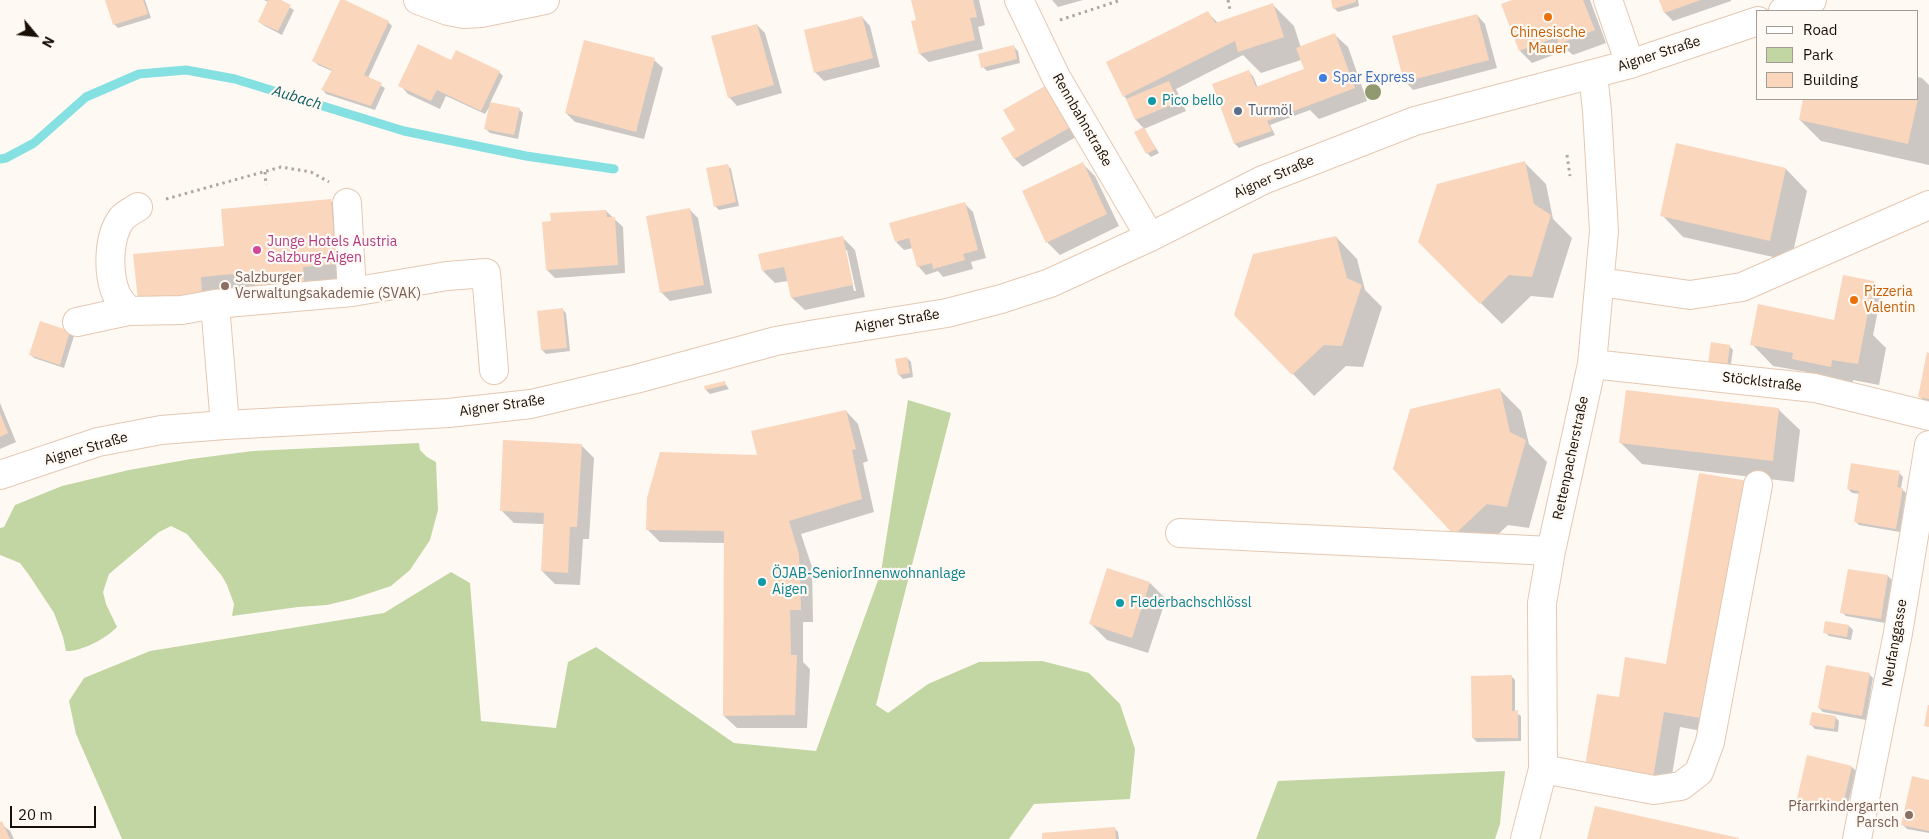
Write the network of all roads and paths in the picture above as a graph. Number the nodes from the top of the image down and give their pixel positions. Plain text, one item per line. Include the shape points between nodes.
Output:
1 (418, 0) edge
2 (545, 0) edge
3 (1019, 0) edge
4 (1120, 0) edge
5 (1228, 0) edge
6 (1608, 0) edge
7 (1812, 0) edge
8 (1230, 10) dead end
9 (1786, 10) edge
10 (1756, 22) edge
11 (1033, 29) junction
12 (1630, 64) junction
13 (1593, 75) junction
14 (266, 172) junction
15 (266, 185) dead end
16 (347, 203) joint
17 (1929, 205) edge
18 (138, 207) joint
19 (1150, 237) junction
20 (1600, 282) junction
21 (352, 292) junction
22 (215, 304) junction
23 (128, 311) junction
24 (77, 322) dead end
25 (1592, 364) junction
26 (494, 370) dead end
27 (1929, 416) edge
28 (225, 424) junction
29 (1929, 445) edge
30 (0, 476) edge
31 (1758, 485) dead end
32 (1180, 533) dead end
33 (1551, 551) junction
34 (1543, 769) junction
35 (1525, 839) edge
36 (1857, 839) edge

1 - 2 street via 464,14
3 - 11 street, Rennbahnstraße
4 - 11 path
5 - 8 path
6 - 12 street
7 - 9 street
10 - 12 street, Aigner Straße
11 - 19 street, Rennbahnstraße via 1056,77
12 - 13 street, Aigner Straße
13 - 19 street, Aigner Straße via 1415,122 1348,146 1264,180
13 - 20 street, Rettenpacherstraße via 1604,231
14 - 15 path
14 - 16 path via 282,167 311,172 327,180
14 - 18 path
16 - 21 street
17 - 20 street via 1742,287 1690,295
18 - 23 street via 123,217 116,228 110,256 115,292
19 - 28 street, Aigner Straße via 1050,283 1001,299 947,313 776,342 531,404 449,413
20 - 25 street, Rettenpacherstraße
21 - 22 street
21 - 26 street via 486,273
22 - 23 street via 182,310
22 - 28 street
23 - 24 street
25 - 27 street, Stöcklstraße via 1815,388
25 - 33 street, Rettenpacherstraße
28 - 30 street, Aigner Straße via 161,430 98,442
29 - 36 street, Neufanggasse via 1898,632
31 - 34 street via 1710,742 1699,772 1681,786 1654,790
32 - 33 street
33 - 34 street, Rettenpacherstraße via 1542,603
34 - 35 street, Rettenpacherstraße

